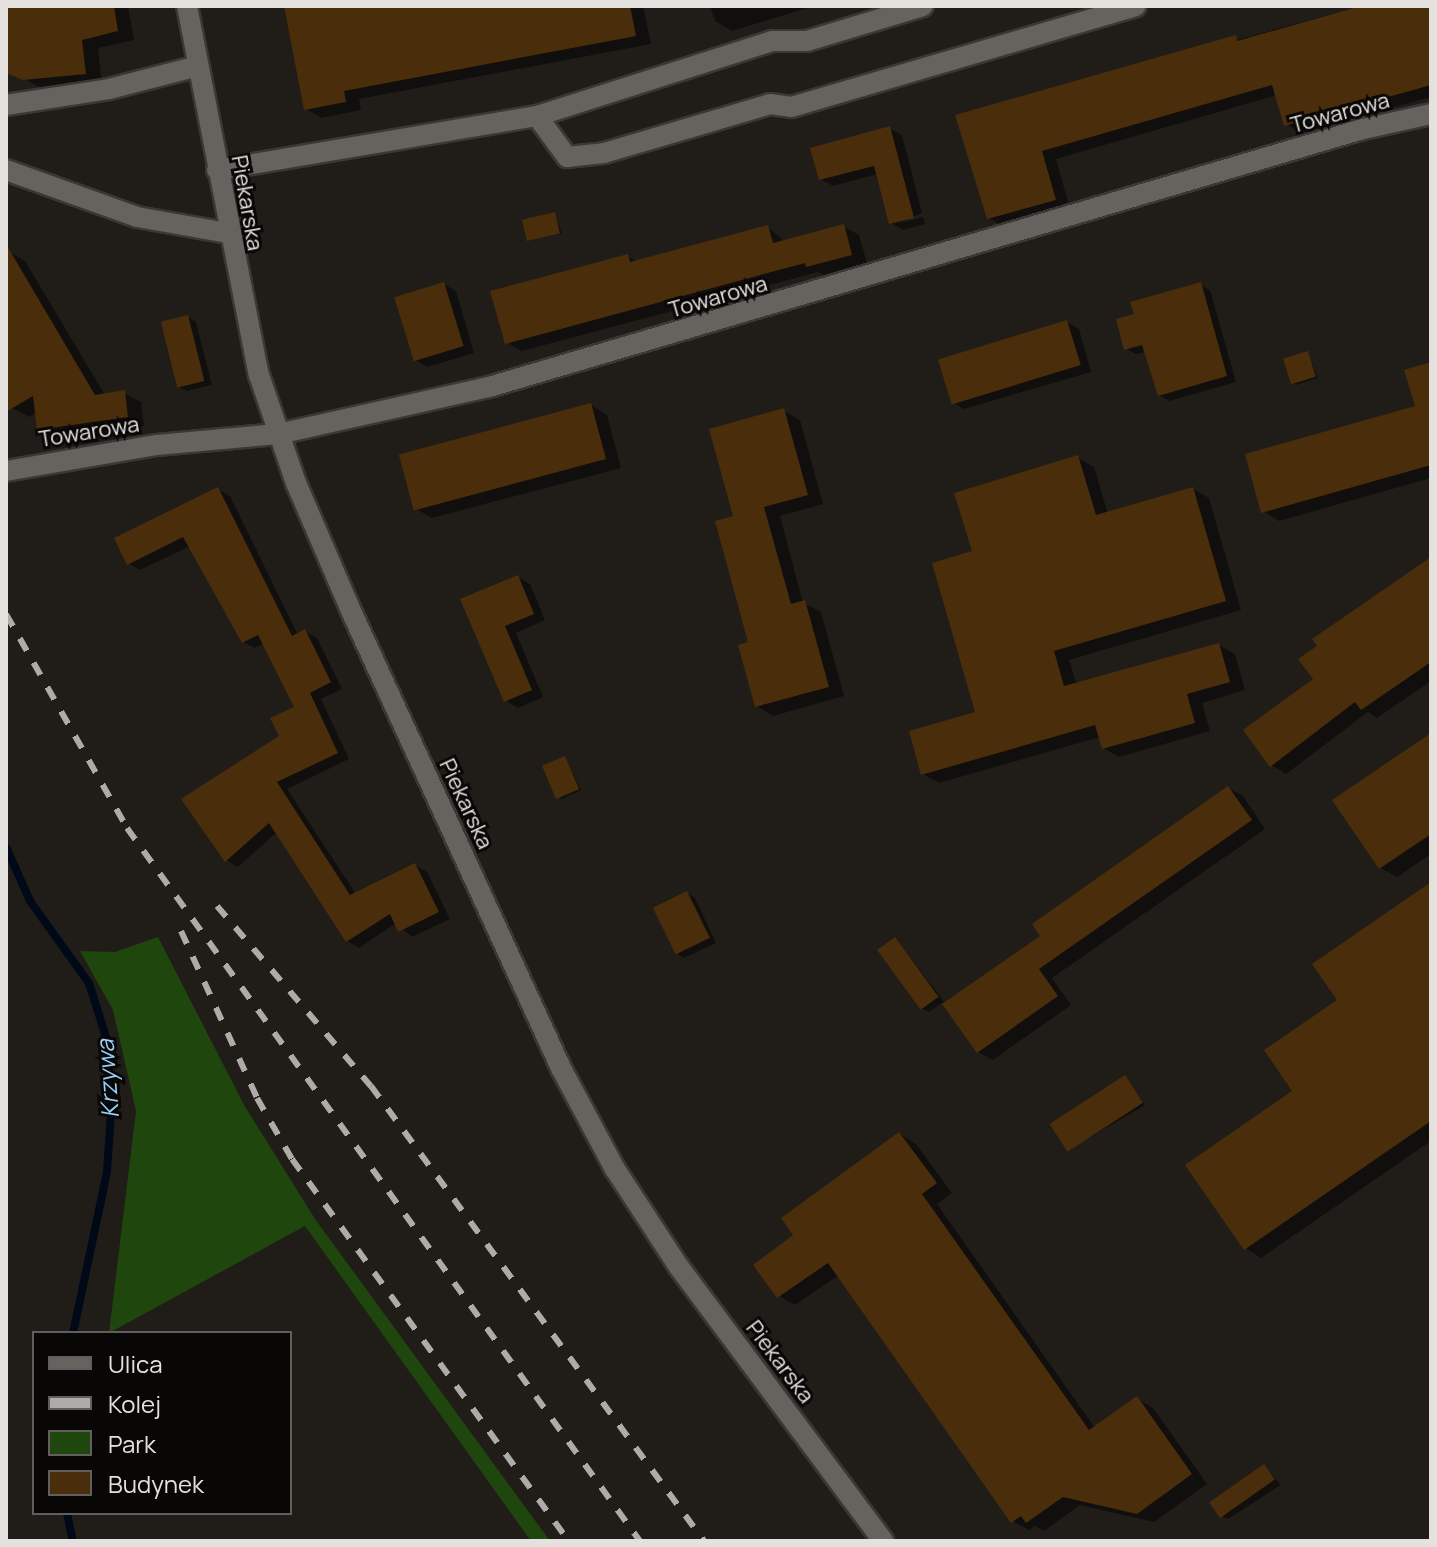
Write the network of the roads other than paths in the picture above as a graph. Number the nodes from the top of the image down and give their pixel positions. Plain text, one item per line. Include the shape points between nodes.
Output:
1 (187, 6) edge
2 (923, 6) edge
3 (1136, 6) edge
4 (1107, 10) edge
5 (198, 66) junction
6 (6, 105) edge
7 (1431, 114) edge
8 (537, 116) junction
9 (6, 170) edge
10 (217, 170) junction
11 (228, 233) junction
12 (278, 434) junction
13 (6, 471) edge
14 (883, 1541) edge

1 - 5 street, Piekarska
2 - 8 street via 807,41 772,41
3 - 4 street
4 - 8 street via 791,107 770,104 604,153 567,157
5 - 6 street via 109,89
5 - 10 street, Piekarska
7 - 12 street, Towarowa via 1363,129 489,387
8 - 10 street
9 - 11 street via 137,217
10 - 11 street, Piekarska
11 - 12 street, Piekarska via 245,319
12 - 13 street, Towarowa via 157,445
12 - 14 street, Piekarska via 341,591 588,1121 679,1267

